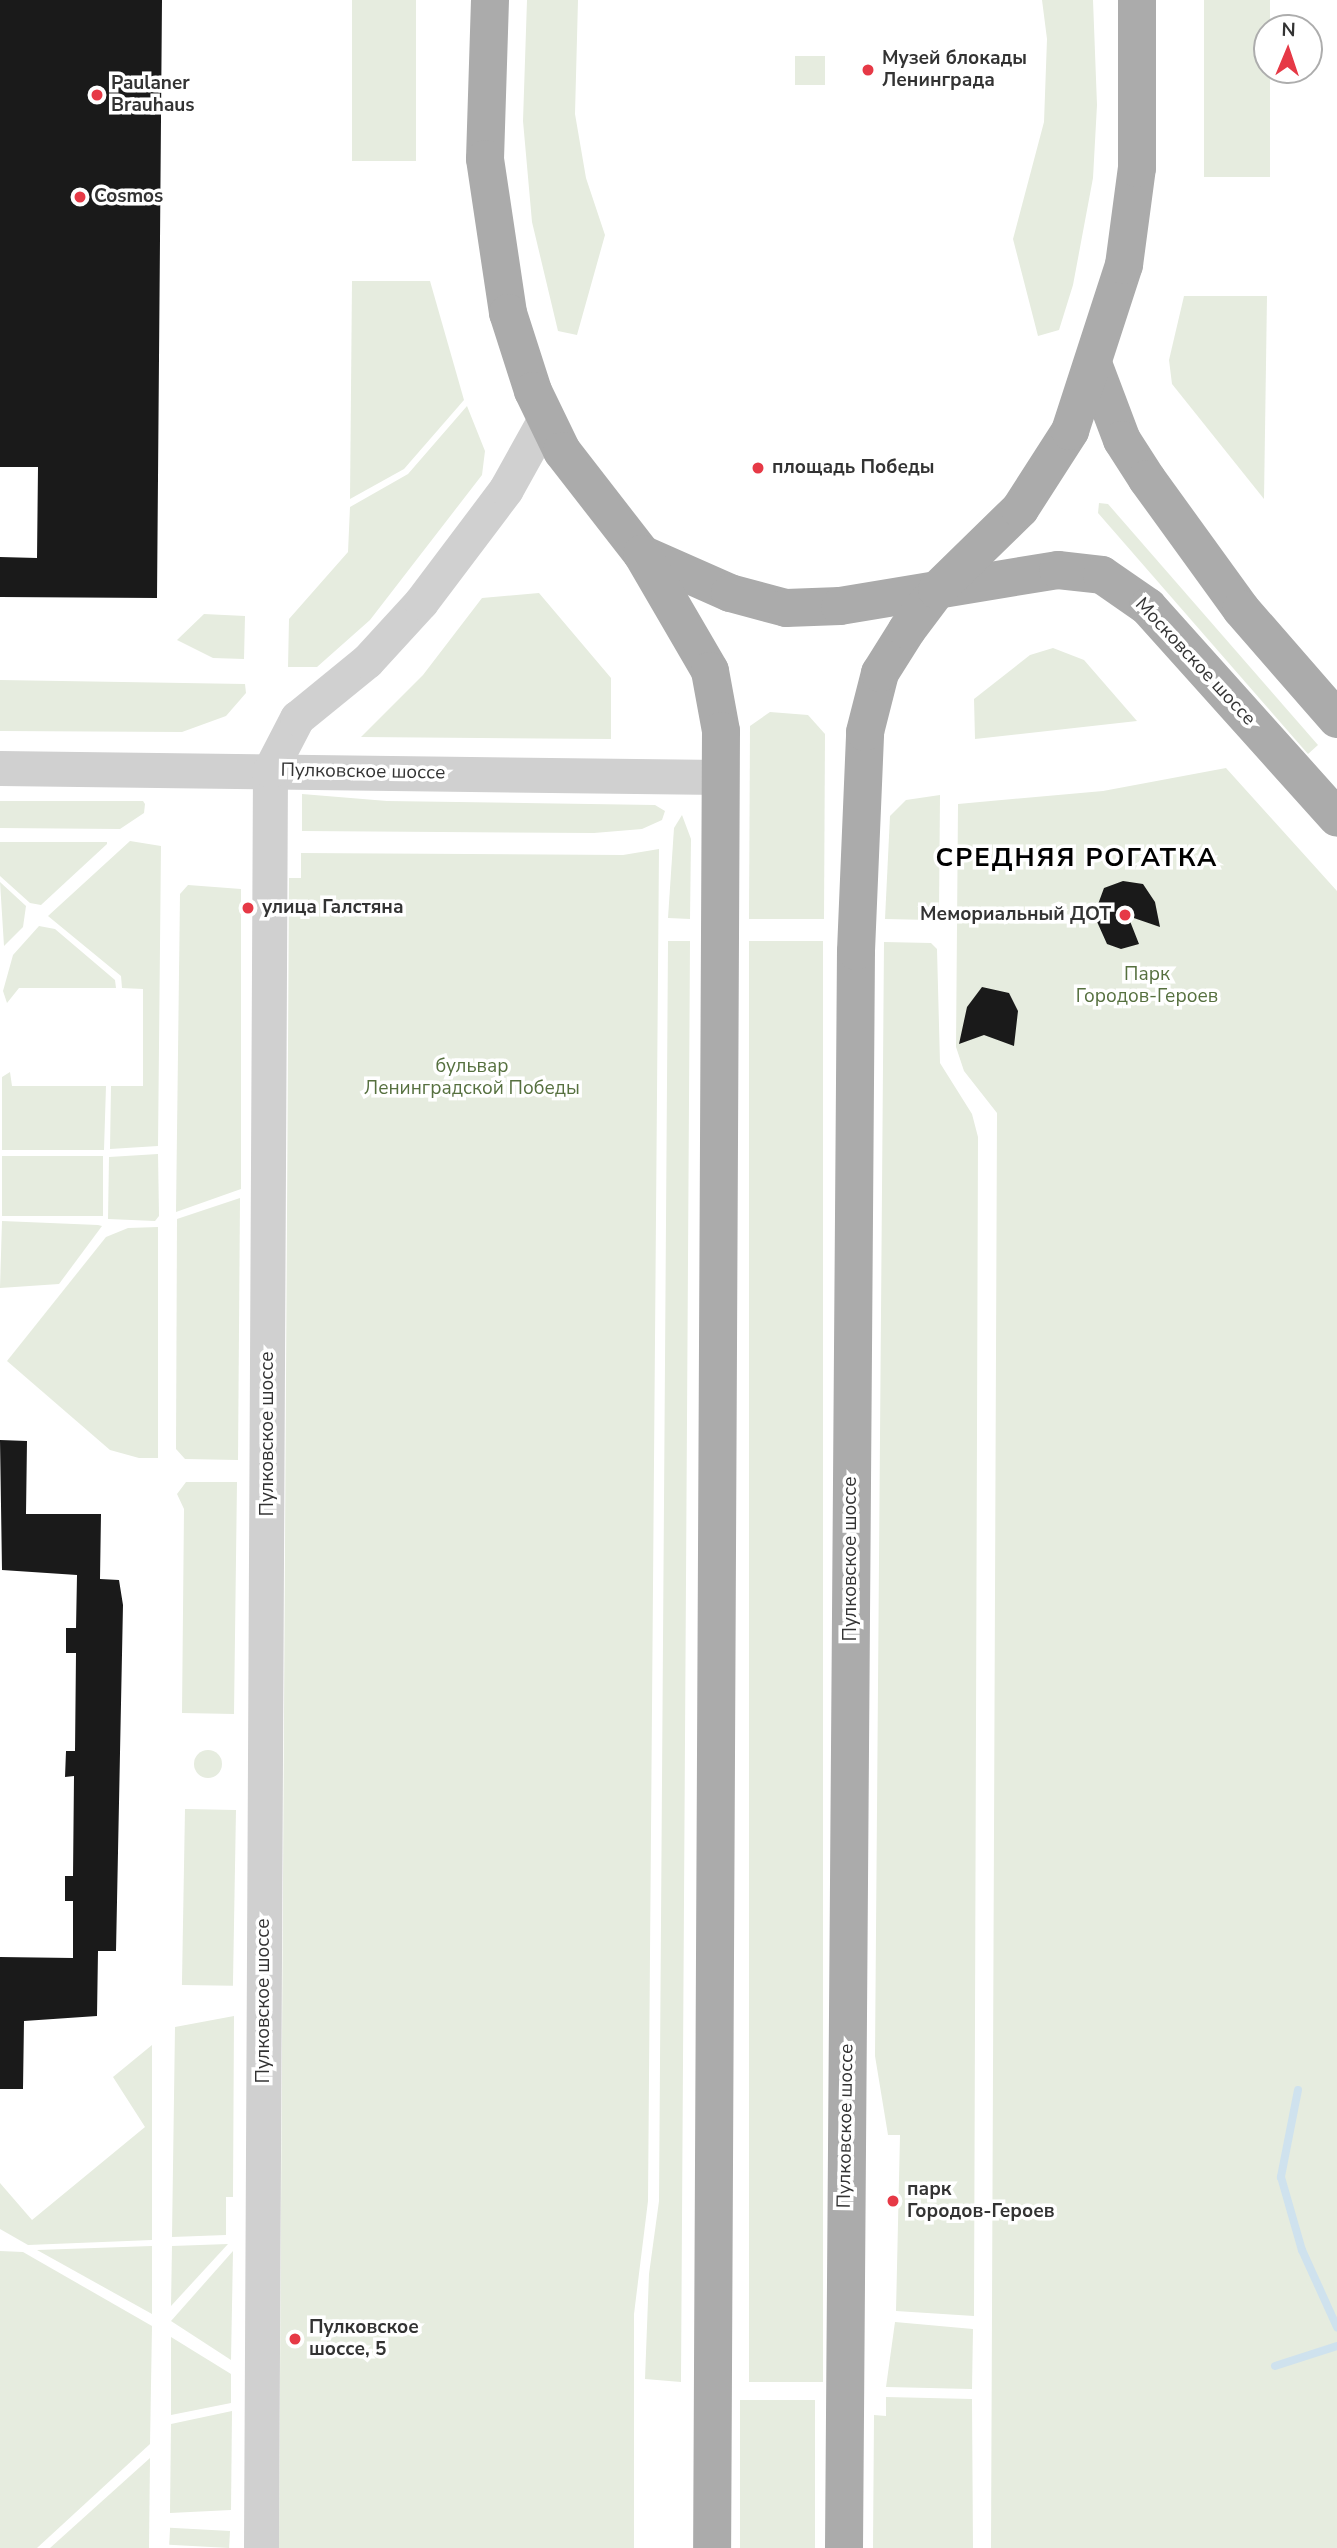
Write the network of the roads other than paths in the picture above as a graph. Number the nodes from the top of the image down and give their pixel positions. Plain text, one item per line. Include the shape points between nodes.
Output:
1 (490, 0) edge
2 (1137, 0) edge
3 (1094, 366) junction
4 (545, 419) junction
5 (642, 554) junction
6 (937, 590) junction
7 (1337, 719) edge
8 (0, 768) edge
9 (270, 771) junction
10 (721, 777) junction
11 (1337, 818) edge
12 (261, 2548) edge
13 (712, 2548) edge
14 (844, 2548) edge

1 - 4 main road via 484,109 489,207 508,313
2 - 3 main road via 1140,99 1132,215 1124,265
3 - 6 main road via 1070,430 1020,509
3 - 7 main road via 1122,440 1154,489 1234,600
4 - 5 main road via 579,479
4 - 9 street via 506,489 421,602 367,661 297,718
5 - 6 main road via 730,593 786,608 840,606
5 - 10 main road via 717,688
6 - 11 main road, Московское шоссе via 1058,570 1080,570 1113,581 1178,638
6 - 14 main road, Пулковское шоссе via 880,673 864,732 856,979
8 - 9 street
9 - 10 street, Пулковское шоссе
9 - 12 street, Пулковское шоссе
10 - 13 main road

